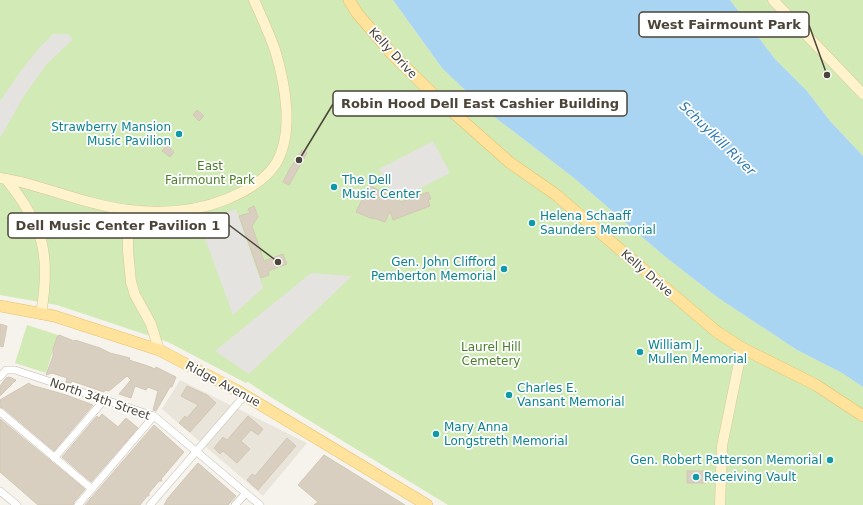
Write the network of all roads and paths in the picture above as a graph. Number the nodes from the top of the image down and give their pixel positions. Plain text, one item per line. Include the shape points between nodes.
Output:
1 (254, 0) edge
2 (349, 0) edge
3 (773, 0) edge
4 (779, 0) edge
5 (786, 13) junction
6 (863, 94) edge
7 (3, 178) edge
8 (128, 210) junction
9 (0, 306) edge
10 (41, 314) junction
11 (742, 348) junction
12 (159, 350) junction
13 (0, 377) edge
14 (245, 395) junction
15 (105, 399) junction
16 (0, 412) edge
17 (154, 416) junction
18 (863, 416) edge
19 (197, 451) junction
20 (54, 458) junction
21 (92, 489) junction
22 (0, 491) edge
23 (246, 493) junction
24 (17, 505) edge
25 (78, 505) edge
26 (150, 505) edge
27 (235, 505) edge
28 (260, 505) edge
29 (427, 505) edge
30 (720, 505) edge

1 - 8 main road via 275,50 284,92 286,127 281,154 275,166 245,191 205,207 172,212
2 - 11 main road, Kelly Drive via 392,54 509,162 555,194 717,332
3 - 5 main road
4 - 5 main road
5 - 6 main road
7 - 8 main road via 71,198
7 - 10 main road via 32,214 42,242 46,271
8 - 12 main road via 131,282 151,324
9 - 10 main road, Ridge Avenue
10 - 12 main road, Ridge Avenue
11 - 18 main road, Kelly Drive via 816,385
11 - 30 main road via 722,446
12 - 14 main road, Ridge Avenue
13 - 15 street, North 34th Street via 6,370 15,370
14 - 19 street
14 - 29 main road, Ridge Avenue
15 - 17 street, North 34th Street
15 - 20 street
16 - 20 street
17 - 19 street, North 34th Street
17 - 21 street
19 - 23 street, North 34th Street
19 - 26 street
20 - 21 street
21 - 25 street
22 - 24 street
23 - 27 street
23 - 28 street, North 34th Street

